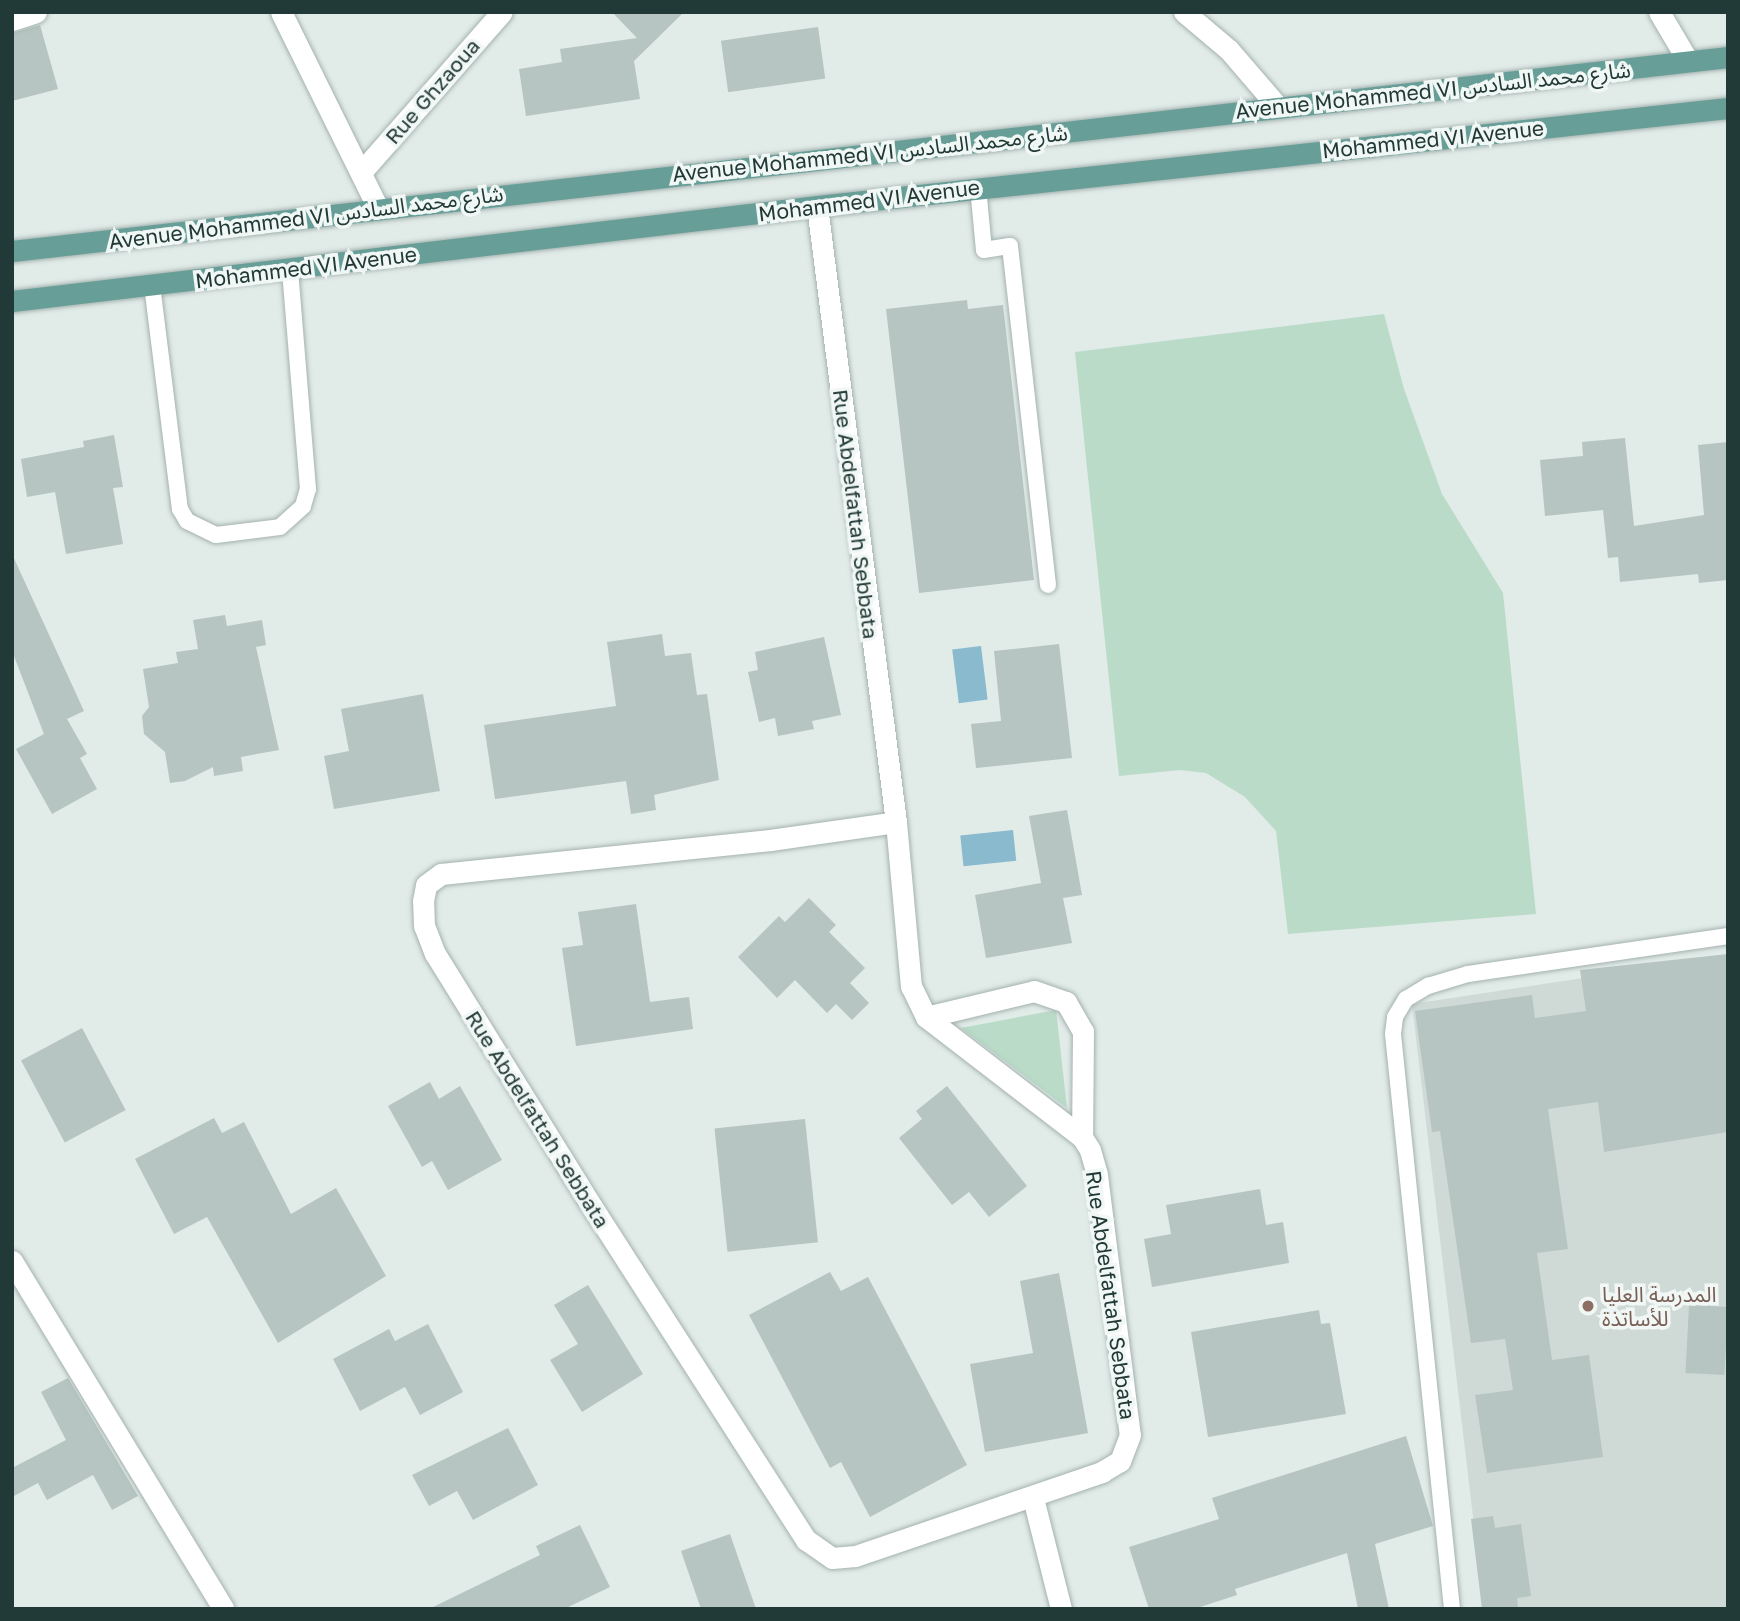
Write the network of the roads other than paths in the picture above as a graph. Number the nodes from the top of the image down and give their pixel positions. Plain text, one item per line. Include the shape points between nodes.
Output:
1 (36, 12) edge
2 (281, 12) edge
3 (502, 12) edge
4 (1184, 12) edge
5 (1659, 12) edge
6 (12, 20) edge
7 (1728, 57) edge
8 (1688, 61) junction
9 (1278, 107) junction
10 (1728, 108) edge
11 (363, 170) junction
12 (978, 187) junction
13 (817, 205) junction
14 (379, 208) junction
15 (12, 251) edge
16 (290, 269) junction
17 (152, 285) junction
18 (12, 302) edge
19 (1048, 585) dead end
20 (896, 822) junction
21 (1728, 936) edge
22 (926, 1017) junction
23 (1082, 1137) junction
24 (12, 1261) edge
25 (1033, 1498) junction
26 (224, 1609) edge
27 (1061, 1609) edge
28 (1452, 1609) edge

1 - 6 street
2 - 11 street
3 - 11 street, Rue Ghzaoua
4 - 9 street via 1237,57
5 - 8 street
7 - 8 main road, Avenue Mohammed VI شارع محمد السادس
8 - 9 main road, Avenue Mohammed VI شارع محمد السادس
9 - 14 main road, Avenue Mohammed VI شارع محمد السادس
10 - 12 main road, Mohammed VI Avenue
11 - 14 street
12 - 13 main road, Mohammed VI Avenue
12 - 19 lane via 984,250 1010,246
13 - 16 main road, Mohammed VI Avenue
13 - 20 street, Rue Abdelfattah Sebbata
14 - 15 main road, Avenue Mohammed VI شارع محمد السادس
16 - 17 main road, Mohammed VI Avenue
16 - 17 lane via 307,489 303,506 280,527 216,535 187,521 180,509
17 - 18 main road, Mohammed VI Avenue
20 - 22 street, Rue Abdelfattah Sebbata via 911,986
20 - 25 street, Rue Abdelfattah Sebbata via 770,840 441,874 426,885 424,926 435,954 589,1202 786,1511 818,1552 832,1558 855,1556
21 - 28 lane via 1468,974 1428,986 1406,999 1395,1017 1393,1034
22 - 23 street, Rue Abdelfattah Sebbata
22 - 23 street via 1034,991 1066,1002 1083,1031
23 - 25 street, Rue Abdelfattah Sebbata via 1097,1175 1130,1435 1120,1461
24 - 26 street
25 - 27 street

